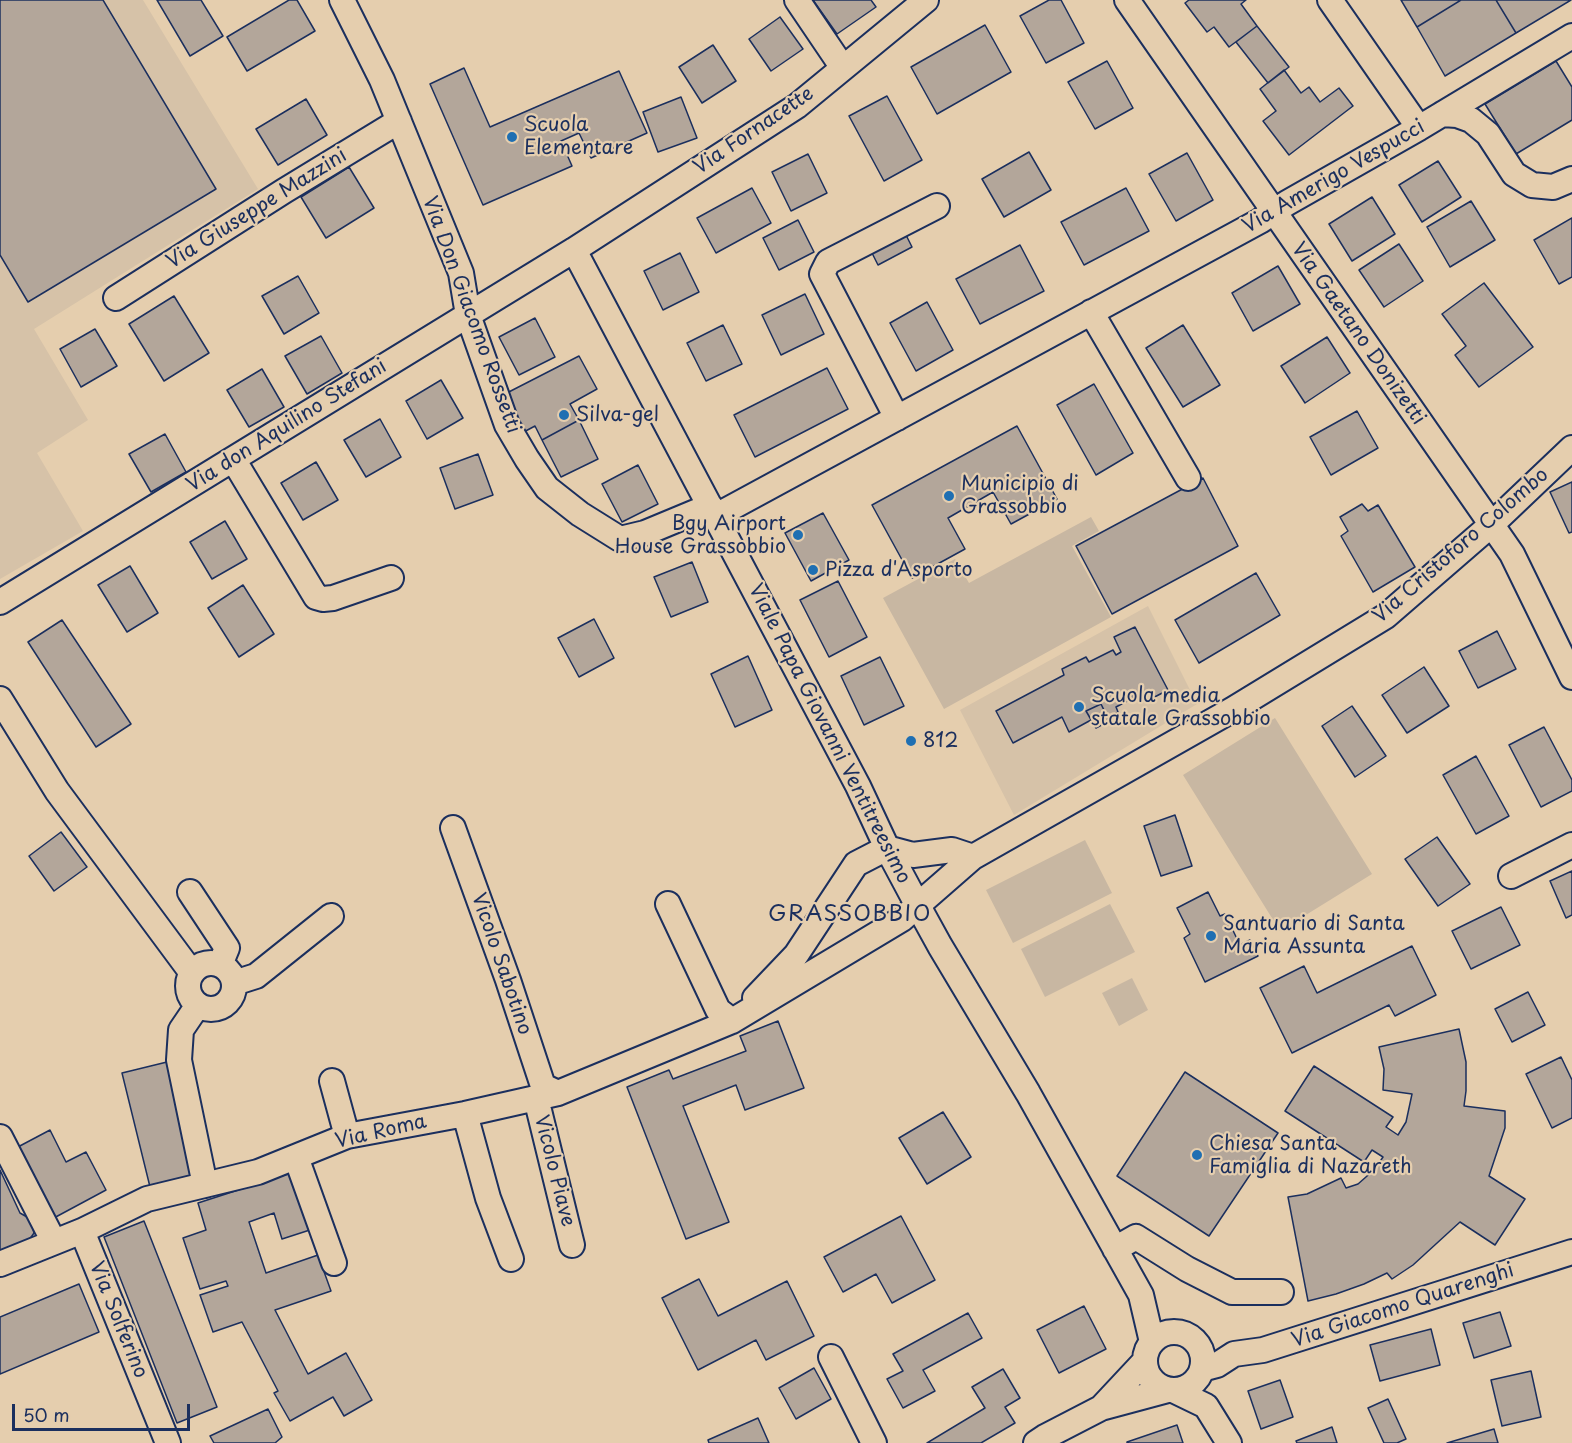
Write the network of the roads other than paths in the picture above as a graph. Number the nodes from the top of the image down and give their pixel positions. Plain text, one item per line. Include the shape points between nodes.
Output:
1 (342, 0) edge
2 (797, 0) edge
3 (926, 0) edge
4 (1127, 0) edge
5 (1330, 0) edge
6 (1572, 36) edge
7 (843, 68) junction
8 (1442, 114) junction
9 (399, 121) junction
10 (1419, 128) junction
11 (1572, 179) edge
12 (938, 206) dead end
13 (1274, 211) junction
14 (574, 250) junction
15 (116, 298) dead end
16 (1091, 312) junction
17 (468, 315) junction
18 (897, 418) junction
19 (1572, 448) edge
20 (233, 459) junction
21 (1188, 478) dead end
22 (713, 511) junction
23 (1491, 525) junction
24 (391, 578) dead end
25 (0, 602) edge
26 (1572, 677) edge
27 (0, 699) edge
28 (453, 828) dead end
29 (1572, 845) edge
30 (887, 848) junction
31 (973, 857) junction
32 (1511, 876) dead end
33 (190, 892) dead end
34 (668, 904) dead end
35 (918, 906) junction
36 (331, 916) dead end
37 (192, 973) junction
38 (227, 974) junction
39 (198, 1005) junction
40 (732, 1021) junction
41 (333, 1082) dead end
42 (547, 1096) junction
43 (465, 1114) junction
44 (347, 1136) junction
45 (0, 1137) edge
46 (296, 1157) junction
47 (205, 1185) junction
48 (82, 1230) junction
49 (54, 1242) junction
50 (572, 1245) dead end
51 (1115, 1249) junction
52 (1572, 1252) edge
53 (511, 1259) dead end
54 (334, 1263) dead end
55 (0, 1264) edge
56 (1281, 1292) dead end
57 (1195, 1341) junction
58 (1148, 1352) junction
59 (1234, 1354) junction
60 (831, 1357) dead end
61 (1202, 1371) junction
62 (1172, 1390) junction
63 (1206, 1406) junction
64 (1101, 1408) junction
65 (168, 1443) edge
66 (874, 1443) edge
67 (1036, 1443) edge
68 (1229, 1443) edge

1 - 9 street, Via Don Giacomo Rossetti
2 - 7 street
3 - 7 street, Via Fornacette
4 - 13 street, Via Gaetano Donizetti
5 - 10 street
6 - 8 street, Via Amerigo Vespucci
7 - 14 street, Via Fornacette via 796,106
8 - 10 street, Via Amerigo Vespucci
8 - 11 street via 1471,120 1488,134 1514,174 1532,185 1552,187
9 - 15 street, Via Giuseppe Mazzini
9 - 17 street, Via Don Giacomo Rossetti via 461,273
10 - 13 street, Via Amerigo Vespucci
12 - 18 street via 828,262 822,274
13 - 16 street, Via Amerigo Vespucci
13 - 23 street, Via Gaetano Donizetti
14 - 17 street, Via don Aquilino Stefani
14 - 22 street, Viale Papa Giovanni Ventitreesimo
16 - 18 street, Via Amerigo Vespucci
16 - 21 street
17 - 20 street, Via don Aquilino Stefani
17 - 22 street, Via Don Giacomo Rossetti via 507,425 547,488 621,540
18 - 22 street, Via Amerigo Vespucci
19 - 23 street, Via Cristoforo Colombo
20 - 24 street via 316,597 333,598
20 - 25 street, Via don Aquilino Stefani
22 - 30 street, Viale Papa Giovanni Ventitreesimo
23 - 26 street, Via Gaetano Donizetti via 1512,554
23 - 31 street, Via Cristoforo Colombo via 1386,616 1232,710
27 - 37 street via 57,791
28 - 42 street, Vicolo Sabotino
29 - 32 street
30 - 31 street via 913,855 952,850
30 - 35 street, Viale Papa Giovanni Ventitreesimo
30 - 40 street, Via Roma via 856,864 796,955
31 - 35 street, Via Cristoforo Colombo
33 - 38 street via 227,948
34 - 40 street via 718,1011
35 - 40 street, Via Roma
35 - 51 street, Viale Papa Giovanni Ventitreesimo
36 - 38 street via 256,976
37 - 38 street via 212,963
37 - 39 street via 189,993
38 - 39 street via 233,990 226,1004 212,1009
39 - 47 street via 181,1030 179,1060
40 - 42 street, Via Roma
41 - 44 street
42 - 43 street, Via Roma
42 - 50 street, Vicolo Piave
43 - 44 street, Via Roma
43 - 53 street via 488,1198
44 - 46 street, Via Roma
45 - 49 street
46 - 47 street, Via Roma via 258,1172
46 - 54 street
47 - 48 street, Via Roma via 147,1199
48 - 49 street, Via Roma
48 - 65 street, Via Solferino
49 - 55 street, Via Roma
51 - 56 street via 1136,1237 1232,1292
51 - 58 street, Viale Papa Giovanni Ventitreesimo via 1141,1295
52 - 59 street, Via Giacomo Quarenghi via 1263,1350
57 - 58 street via 1188,1335 1172,1332 1164,1334
57 - 59 street
57 - 61 street via 1203,1355
58 - 62 street via 1145,1369 1149,1377 1155,1384
58 - 64 street
59 - 61 street, Via Giacomo Quarenghi
60 - 66 street
61 - 62 street via 1190,1387
61 - 63 street via 1207,1383
62 - 63 street
62 - 64 street
63 - 68 street
64 - 67 street

